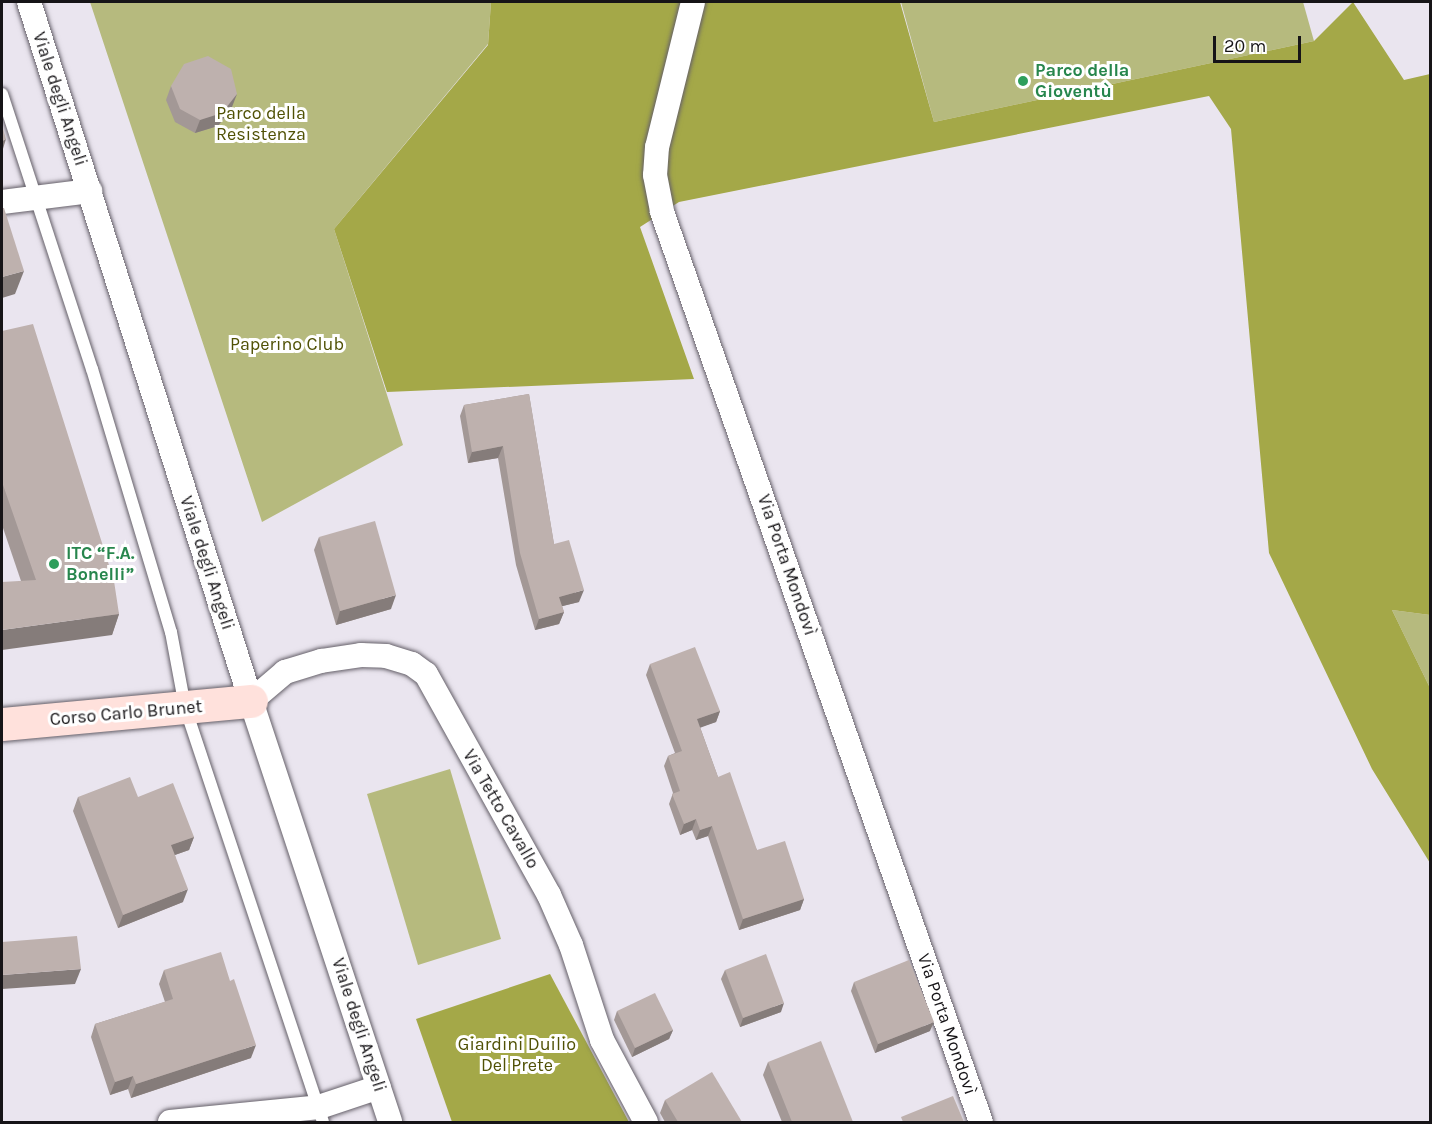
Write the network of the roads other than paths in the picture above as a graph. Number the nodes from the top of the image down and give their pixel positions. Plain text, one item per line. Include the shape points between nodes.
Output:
1 (29, 2) edge
2 (693, 2) edge
3 (2, 94) edge
4 (90, 191) junction
5 (34, 198) junction
6 (2, 202) edge
7 (251, 701) junction
8 (185, 707) junction
9 (2, 724) edge
10 (379, 1087) junction
11 (321, 1115) edge
12 (170, 1122) edge
13 (390, 1122) edge
14 (646, 1122) edge
15 (981, 1122) edge

1 - 4 street, Viale degli Angeli
2 - 15 street, Via Porta Mondovì via 657,147 655,175 662,212
3 - 5 lane
4 - 5 street
4 - 7 street, Viale degli Angeli
5 - 6 street
5 - 8 lane via 92,369 171,632
7 - 8 street, Corso Carlo Brunet
7 - 10 street, Viale degli Angeli
7 - 14 street, Via Tetto Cavallo via 285,672 321,661 386,656 412,664 426,674 549,895 571,945 602,1041
8 - 9 street, Corso Carlo Brunet
8 - 11 lane
10 - 11 street
10 - 13 street, Viale degli Angeli
11 - 12 street

